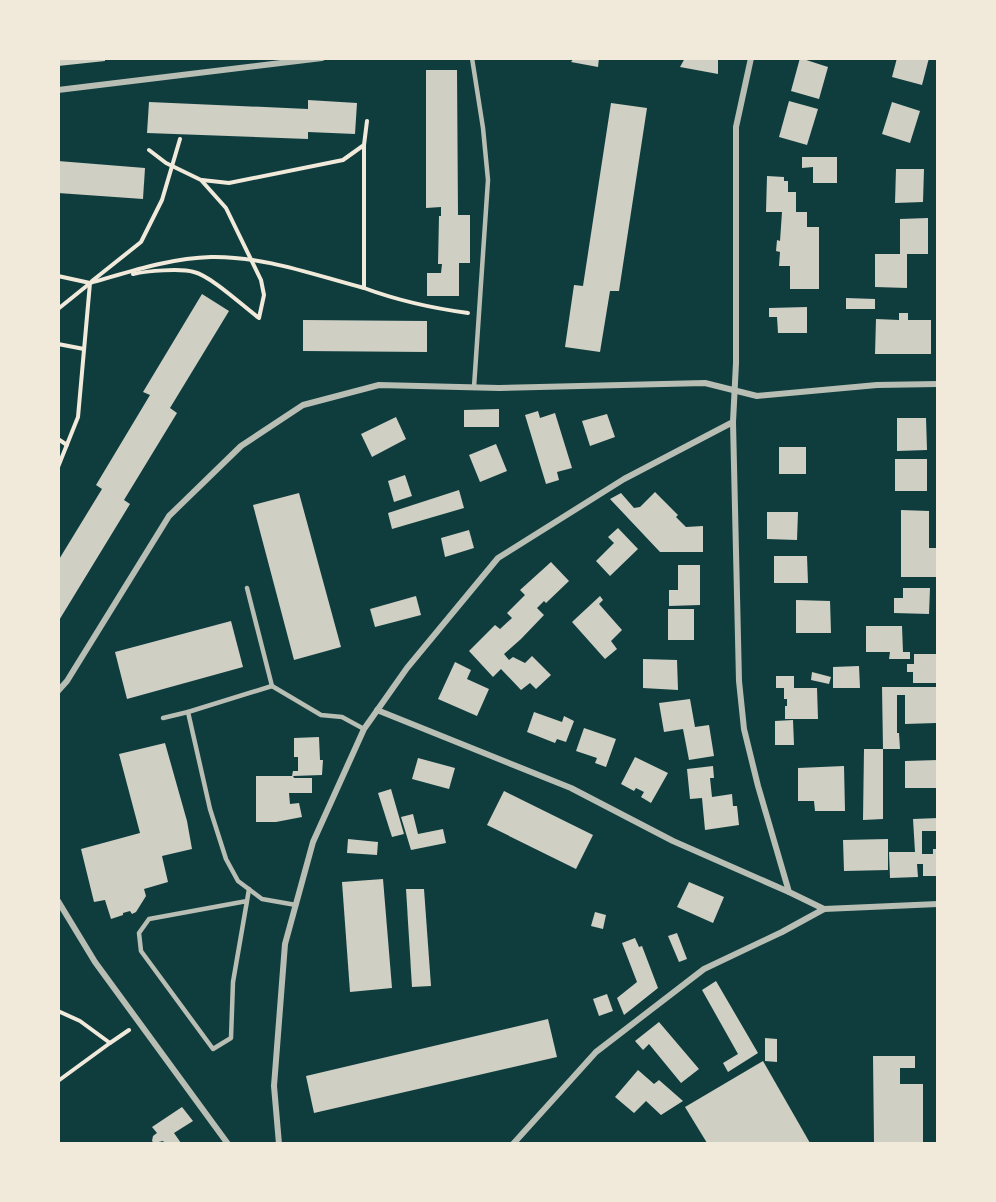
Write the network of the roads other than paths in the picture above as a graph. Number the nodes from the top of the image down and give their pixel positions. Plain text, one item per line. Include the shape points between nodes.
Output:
1 (322, 58) edge
2 (472, 58) edge
3 (751, 58) edge
4 (58, 90) edge
5 (938, 384) edge
6 (474, 387) junction
7 (734, 390) junction
8 (733, 422) junction
9 (248, 588) dead end
10 (272, 686) junction
11 (58, 691) edge
12 (377, 710) junction
13 (188, 712) junction
14 (164, 718) dead end
15 (364, 729) junction
16 (249, 889) junction
17 (789, 892) junction
18 (58, 901) edge
19 (247, 902) junction
20 (938, 904) edge
21 (296, 905) junction
22 (824, 909) junction
23 (228, 1143) edge
24 (279, 1143) edge
25 (513, 1143) edge

1 - 4 street
2 - 6 lane via 488,180
3 - 7 street via 736,127
5 - 7 street via 877,384 757,396
6 - 7 street via 705,383
6 - 11 street via 379,386 303,405 241,446 169,516
7 - 8 street
8 - 12 street via 624,478 498,558
8 - 17 street via 739,681 744,729
9 - 10 lane
10 - 13 lane
10 - 15 lane via 321,716 342,717
12 - 15 street
12 - 17 street via 571,788 673,841
13 - 14 lane
13 - 16 lane via 226,859 238,881
15 - 21 street via 313,842
16 - 19 lane
16 - 21 lane via 262,899
17 - 22 street
18 - 23 street via 95,962
19 - 19 lane via 233,982 231,1038 213,1049 141,951 140,933 149,919
20 - 22 street
21 - 24 street via 285,944 274,1086
22 - 25 street via 704,969 596,1052

